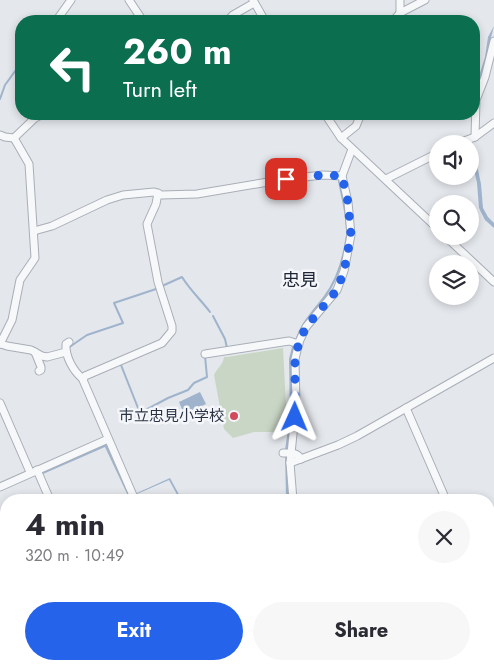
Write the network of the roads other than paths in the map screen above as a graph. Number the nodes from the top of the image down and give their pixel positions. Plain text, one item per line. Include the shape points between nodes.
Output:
1 (71, 0) edge
2 (129, 0) edge
3 (400, 0) edge
4 (425, 0) edge
5 (253, 2) edge
6 (400, 12) junction
7 (60, 15) edge
8 (139, 15) edge
9 (233, 15) edge
10 (261, 15) edge
11 (398, 15) edge
12 (494, 41) edge
13 (480, 90) edge
14 (33, 120) edge
15 (329, 120) edge
16 (358, 120) edge
17 (475, 120) edge
18 (494, 123) edge
19 (0, 135) edge
20 (475, 135) edge
21 (476, 135) edge
22 (14, 138) junction
23 (341, 138) junction
24 (352, 149) junction
25 (429, 158) edge
26 (342, 176) junction
27 (386, 179) junction
28 (158, 193) junction
29 (429, 220) edge
30 (34, 232) junction
31 (455, 245) edge
32 (494, 282) edge
33 (69, 342) dead end
34 (0, 344) edge
35 (299, 344) junction
36 (35, 352) junction
37 (66, 352) junction
38 (205, 354) dead end
39 (494, 358) edge
40 (39, 371) dead end
41 (83, 379) junction
42 (0, 403) edge
43 (406, 408) junction
44 (108, 439) junction
45 (287, 453) junction
46 (301, 459) junction
47 (290, 463) junction
48 (34, 471) junction
49 (0, 487) edge
50 (47, 494) edge
51 (132, 494) edge
52 (293, 494) edge
53 (443, 494) edge

1 - 7 street
2 - 8 street
3 - 6 street
4 - 6 street
5 - 9 street
5 - 10 street
6 - 11 street
12 - 13 street
14 - 22 street
15 - 23 street
16 - 23 street via 356,126
17 - 20 street
18 - 21 street
19 - 22 street
22 - 30 street via 29,164
23 - 24 street
24 - 26 street
24 - 27 street
25 - 27 street
26 - 28 street via 286,179 197,194
26 - 35 street via 351,235 344,271 337,290 306,327
27 - 29 street
28 - 30 street via 123,195 106,200
28 - 41 street via 147,224 172,332 162,343
30 - 34 street via 34,258 20,280 12,320
31 - 32 street
33 - 37 street
34 - 36 street
35 - 38 street via 289,341
35 - 45 street via 295,359 296,405
36 - 37 street via 47,357
36 - 40 street via 41,367
37 - 41 street
39 - 43 street
41 - 44 street
42 - 48 street
43 - 46 street via 357,436
43 - 53 street
44 - 48 street
44 - 51 street
45 - 46 street via 299,455
45 - 47 street
46 - 47 street
47 - 52 street
48 - 49 street
48 - 50 street

